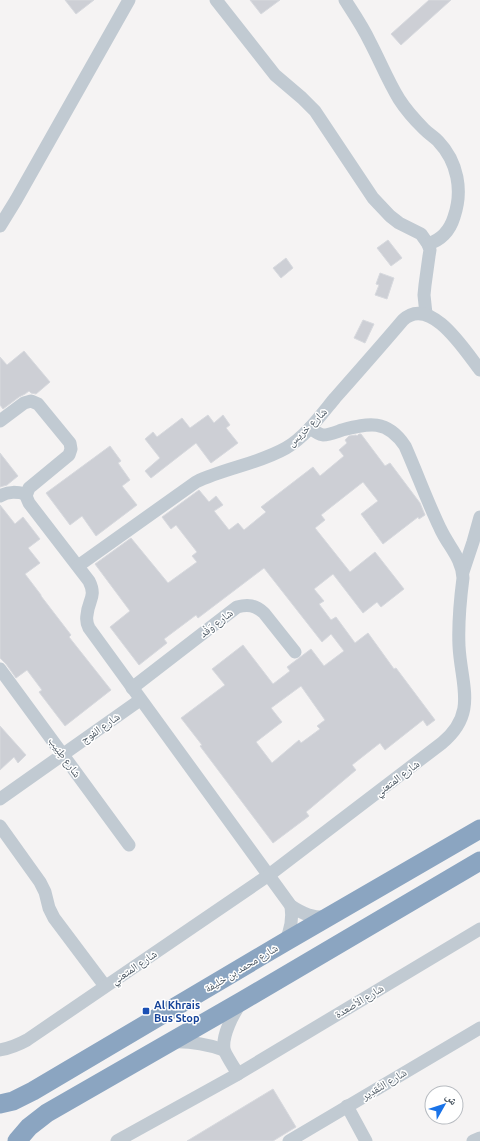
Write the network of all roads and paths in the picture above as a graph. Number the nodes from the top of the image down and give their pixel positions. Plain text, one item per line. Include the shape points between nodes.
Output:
1 (129, 0) edge
2 (216, 0) edge
3 (345, 0) edge
4 (0, 226) edge
5 (428, 244) junction
6 (426, 314) junction
7 (480, 370) edge
8 (0, 421) edge
9 (310, 428) junction
10 (26, 494) junction
11 (0, 496) edge
12 (480, 516) edge
13 (78, 566) junction
14 (463, 572) junction
15 (295, 652) dead end
16 (0, 669) edge
17 (132, 688) junction
18 (140, 700) junction
19 (63, 754) junction
20 (0, 799) edge
21 (0, 826) edge
22 (480, 829) edge
23 (129, 845) dead end
24 (480, 861) edge
25 (269, 875) junction
26 (291, 906) junction
27 (328, 917) junction
28 (480, 929) edge
29 (284, 942) junction
30 (105, 986) junction
31 (242, 1001) junction
32 (480, 1028) edge
33 (170, 1042) junction
34 (0, 1050) edge
35 (224, 1050) junction
36 (238, 1074) junction
37 (0, 1104) edge
38 (347, 1106) junction
39 (480, 1138) edge
40 (17, 1141) edge
41 (117, 1141) edge
42 (289, 1141) edge
43 (366, 1141) edge
44 (473, 1141) edge

1 - 4 street
2 - 5 street via 275,75 315,111 381,208 399,223 421,234
3 - 5 street via 400,99 415,120 445,149 455,167 459,198 454,220 442,238
5 - 6 street via 430,250 425,285
6 - 7 street via 447,330
6 - 9 street, شارع خريس via 416,313 407,317
8 - 10 street via 24,403 31,401 38,404 70,443 68,455 29,488
9 - 13 street, شارع خريس via 279,452 205,478 187,487
9 - 14 street, شارع المتعني via 327,435 369,424 383,427 396,434 405,446 440,528 458,558
10 - 11 street via 12,492
10 - 13 street via 29,503
12 - 14 street
13 - 17 street via 89,580 92,591 87,614 89,628
14 - 25 street, شارع المتعني via 459,646 465,702 456,730
15 - 17 street, شارع وَفْد via 259,608 244,605 237,607
16 - 19 street, شارع طِنِيب
17 - 18 street
18 - 19 street, شارع الفوج
18 - 25 street
19 - 20 street, شارع الفوج
19 - 23 street, شارع طِنِيب
21 - 30 street via 40,882 54,918
22 - 27 highway, شارع محمد بن خليفة
24 - 31 highway
25 - 26 street
25 - 30 street, شارع المتعني
26 - 27 street via 304,914
26 - 29 street via 292,921
27 - 29 highway, شارع محمد بن خليفة
28 - 36 street, شارع الأصعدة
29 - 37 highway, شارع محمد بن خليفة via 33,1091
30 - 34 street, شارع المتعني via 22,1042
31 - 33 highway
31 - 35 street via 229,1024
32 - 38 street, شارع التَّقدِير
33 - 35 street via 198,1042
33 - 40 highway via 47,1113
35 - 36 street
36 - 41 street, شارع الأصعدة
38 - 42 street, شارع التَّقدِير
38 - 43 street
39 - 44 street

